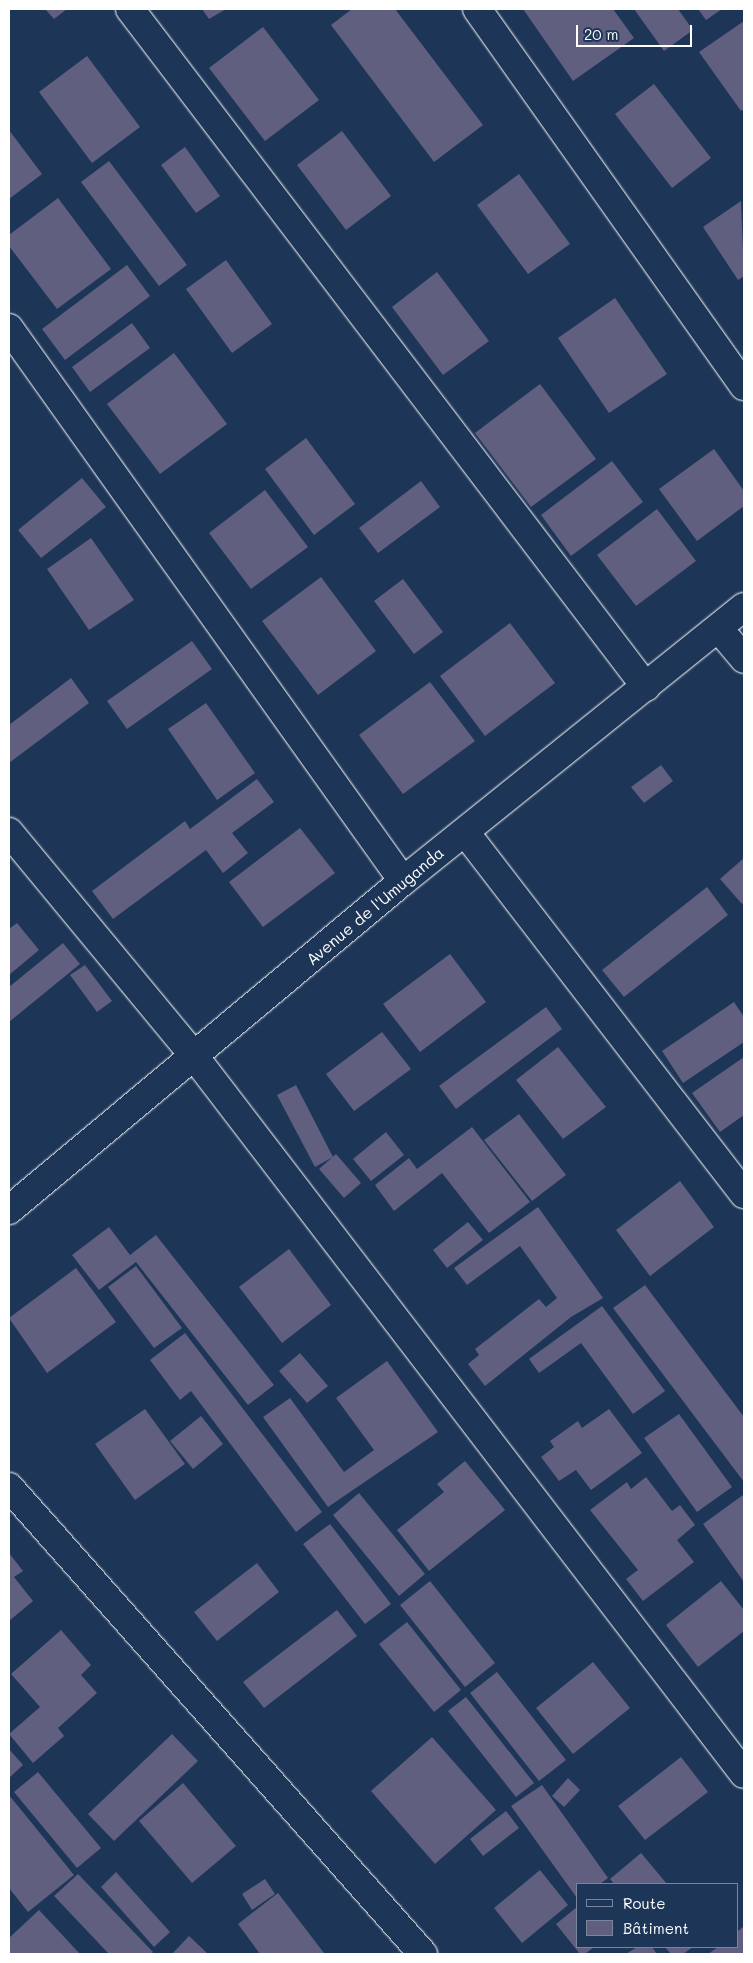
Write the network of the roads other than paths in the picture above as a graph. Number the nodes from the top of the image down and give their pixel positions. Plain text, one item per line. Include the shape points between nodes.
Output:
1 (130, 9) edge
2 (477, 9) edge
3 (9, 328) edge
4 (744, 386) edge
5 (744, 607) edge
6 (719, 629) junction
7 (744, 659) edge
8 (646, 687) junction
9 (9, 832) edge
10 (465, 832) junction
11 (403, 881) junction
12 (194, 1056) junction
13 (744, 1194) edge
14 (9, 1210) edge
15 (9, 1487) edge
16 (744, 1774) edge
17 (423, 1954) edge

1 - 8 street
2 - 4 street
3 - 11 street
5 - 6 street, Avenue de l'Umuganda
6 - 7 street
6 - 8 street, Avenue de l'Umuganda
8 - 10 street, Avenue de l'Umuganda
9 - 12 street
10 - 11 street, Avenue de l'Umuganda
10 - 13 street
11 - 12 street, Avenue de l'Umuganda
12 - 14 street, Avenue de l'Umuganda
12 - 16 street
15 - 17 street

